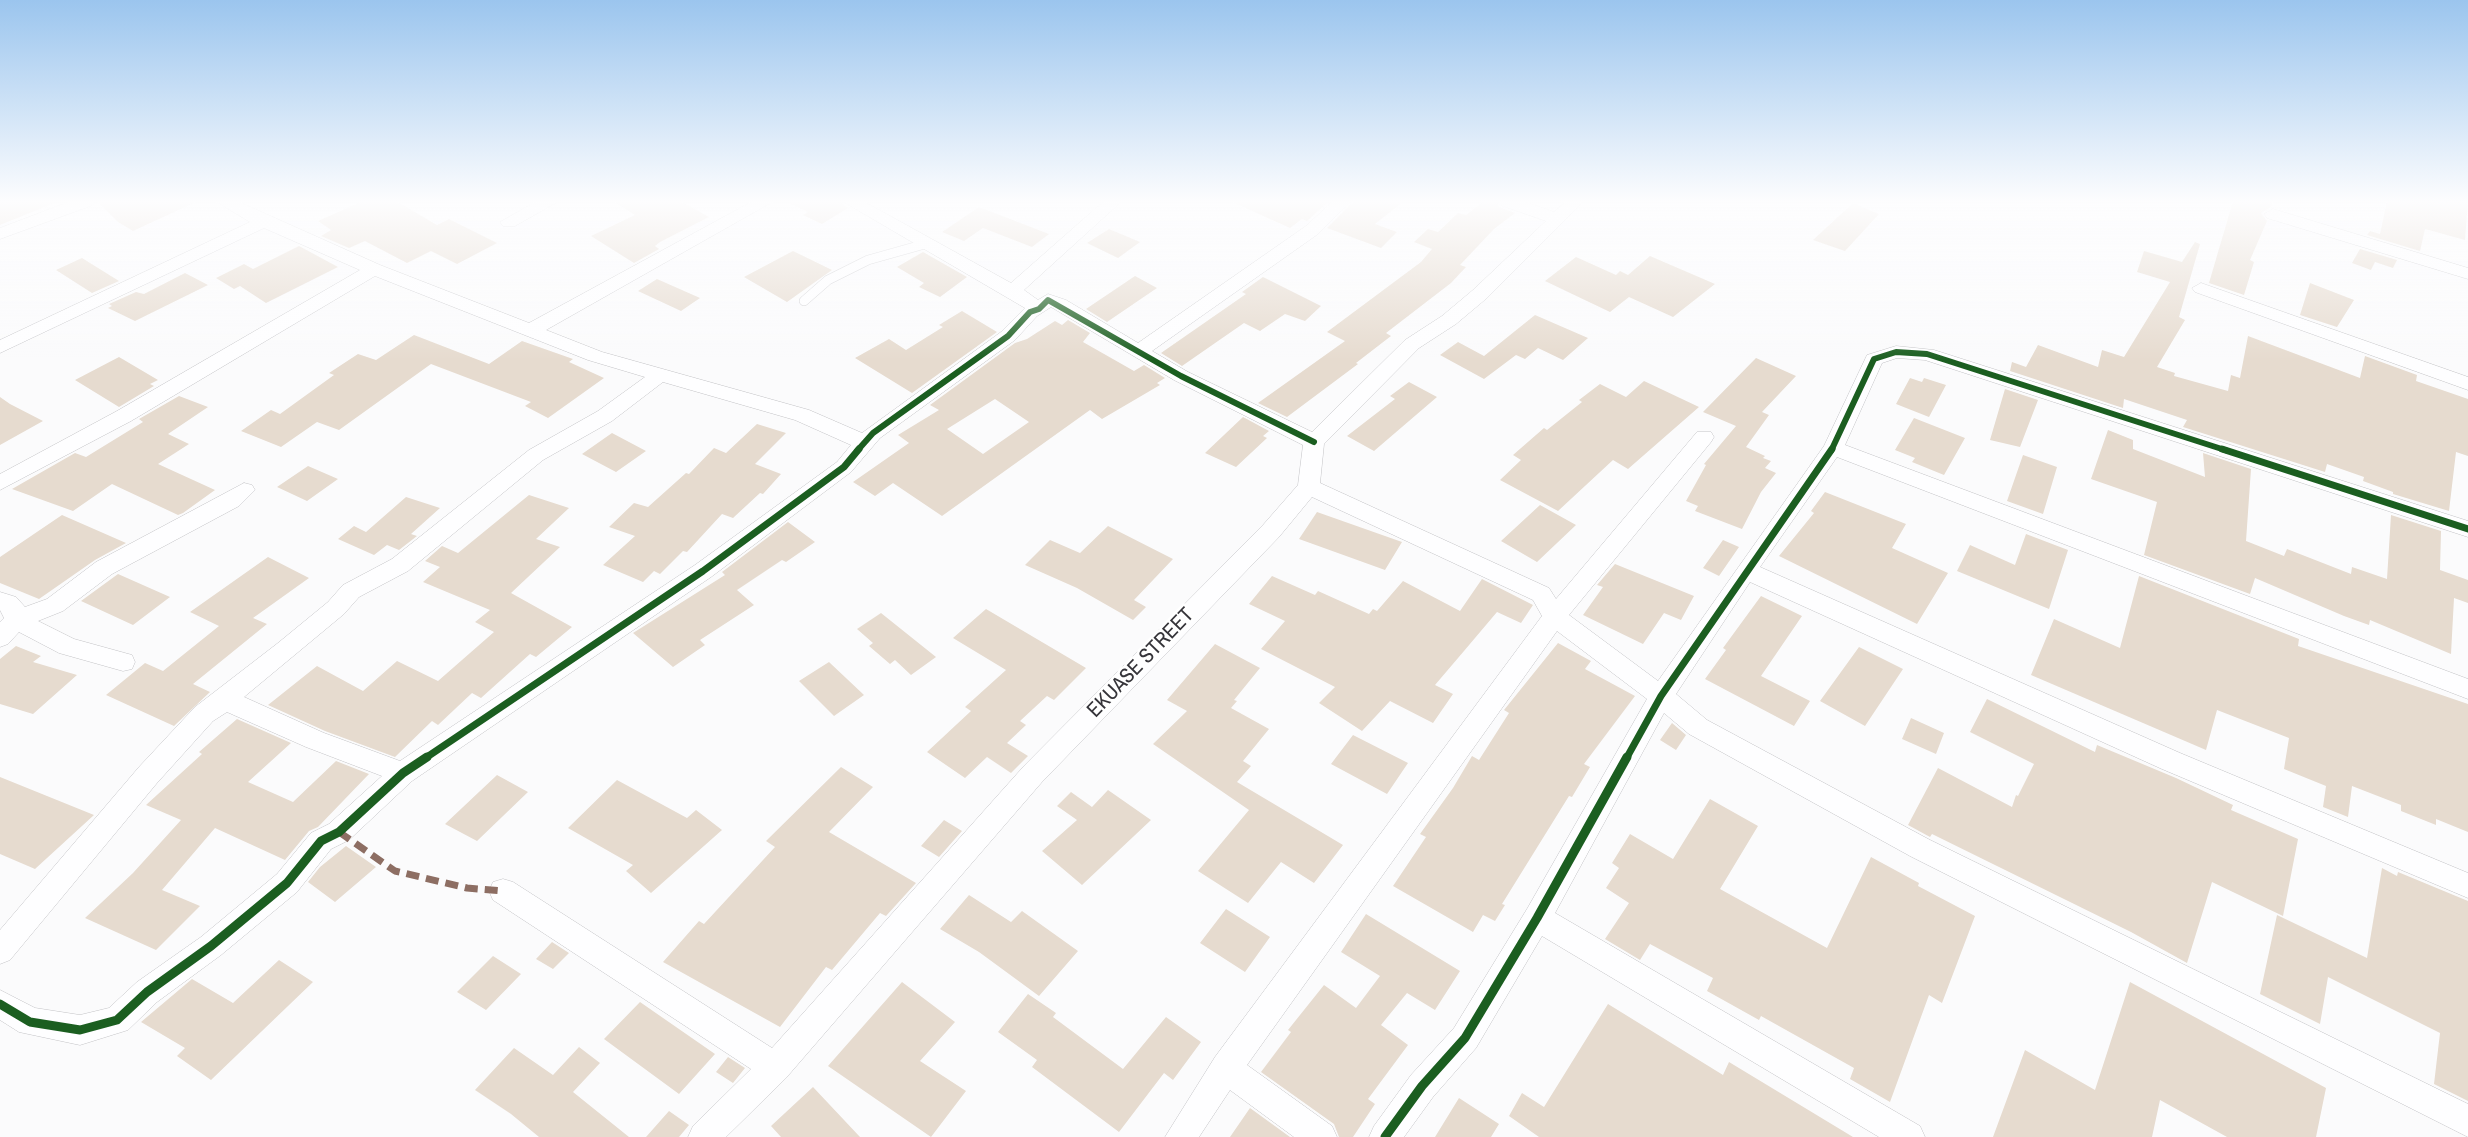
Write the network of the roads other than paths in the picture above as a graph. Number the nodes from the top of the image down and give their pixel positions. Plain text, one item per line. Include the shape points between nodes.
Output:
1 (196, 254) edge
2 (339, 254) edge
3 (669, 254) edge
4 (889, 254) edge
5 (944, 254) edge
6 (1054, 254) edge
7 (1278, 254) edge
8 (1522, 254) edge
9 (2403, 254) edge
10 (374, 269) junction
11 (2468, 274) edge
12 (2201, 288) dead end
13 (1012, 291) junction
14 (804, 301) dead end
15 (1039, 309) junction
16 (531, 330) junction
17 (0, 347) edge
18 (1139, 351) junction
19 (661, 374) junction
20 (2468, 384) edge
21 (1704, 437) dead end
22 (864, 442) junction
23 (1314, 442) junction
24 (1833, 448) junction
25 (0, 483) edge
26 (1309, 487) junction
27 (244, 490) dead end
28 (2468, 529) edge
29 (1746, 570) junction
30 (0, 601) edge
31 (1554, 617) junction
32 (16, 620) junction
33 (0, 638) edge
34 (122, 662) dead end
35 (2468, 689) edge
36 (1661, 696) junction
37 (225, 701) junction
38 (403, 773) junction
39 (2468, 886) edge
40 (503, 891) dead end
41 (1538, 919) junction
42 (0, 951) edge
43 (0, 1004) edge
44 (775, 1067) junction
45 (1226, 1068) junction
46 (2468, 1121) edge
47 (704, 1137) edge
48 (1181, 1137) edge
49 (1321, 1137) edge
50 (1385, 1137) edge
51 (1909, 1137) edge

1 - 17 street
2 - 10 street
3 - 16 street
4 - 14 lane via 828,280
5 - 13 street
6 - 13 street
7 - 18 street
8 - 23 street via 1449,320 1412,344
9 - 11 street
10 - 16 street
10 - 25 street
12 - 20 street
13 - 15 street
15 - 18 street via 1048,300 1059,304
15 - 22 street
16 - 19 street via 595,356
18 - 23 street
19 - 22 street via 802,415
19 - 37 street via 605,416 537,454 400,565 351,591
21 - 31 street
22 - 38 street via 844,467 703,571
23 - 26 street
24 - 28 street via 1874,359 1896,352 1927,354
24 - 29 street
24 - 35 street
26 - 31 street via 1541,594
26 - 44 street, EKUASE STREET via 1033,774
27 - 32 street via 104,568 55,605
29 - 36 street
29 - 39 street via 2171,761
30 - 32 street via 15,611
31 - 36 street
31 - 45 street
32 - 33 street
32 - 34 street via 67,646
36 - 41 street
36 - 46 street via 1698,727 1920,848
37 - 38 street
37 - 42 street via 204,714 148,775
38 - 43 street via 339,832 321,841 286,883 117,1020 80,1030 30,1022
40 - 44 street
41 - 50 street via 1465,1038
41 - 51 street
44 - 47 street, EKUASE STREET
45 - 48 street
45 - 49 street

